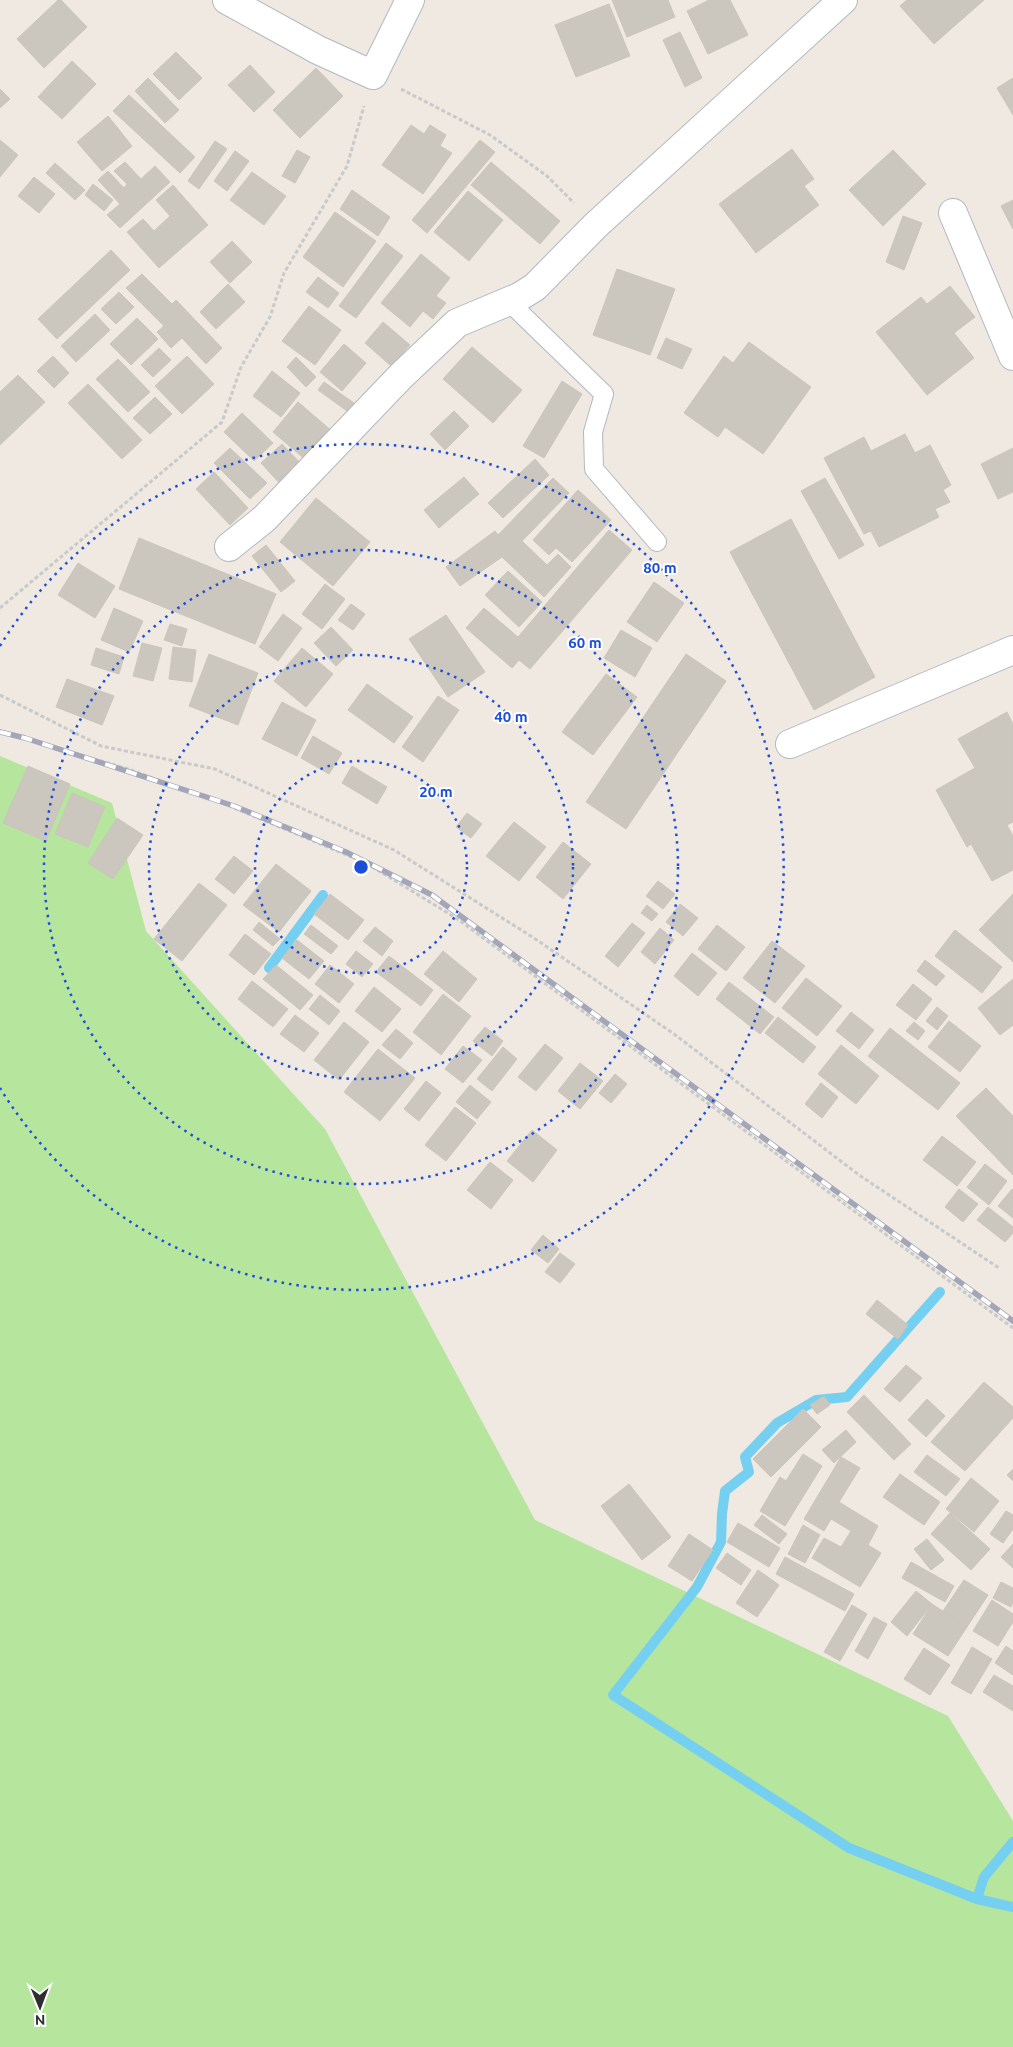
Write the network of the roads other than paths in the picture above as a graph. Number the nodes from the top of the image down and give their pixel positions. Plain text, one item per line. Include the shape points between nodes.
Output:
1 (227, 0) edge
2 (410, 0) edge
3 (843, 0) edge
4 (953, 213) dead end
5 (508, 300) junction
6 (1013, 356) edge
7 (657, 542) dead end
8 (229, 547) dead end
9 (1013, 650) edge
10 (790, 744) dead end

1 - 2 street via 318,50 372,75
3 - 5 street via 596,225 535,287
4 - 6 street
5 - 7 lane via 604,394 593,432 594,469
5 - 8 street via 457,323 401,376 264,519
9 - 10 street

